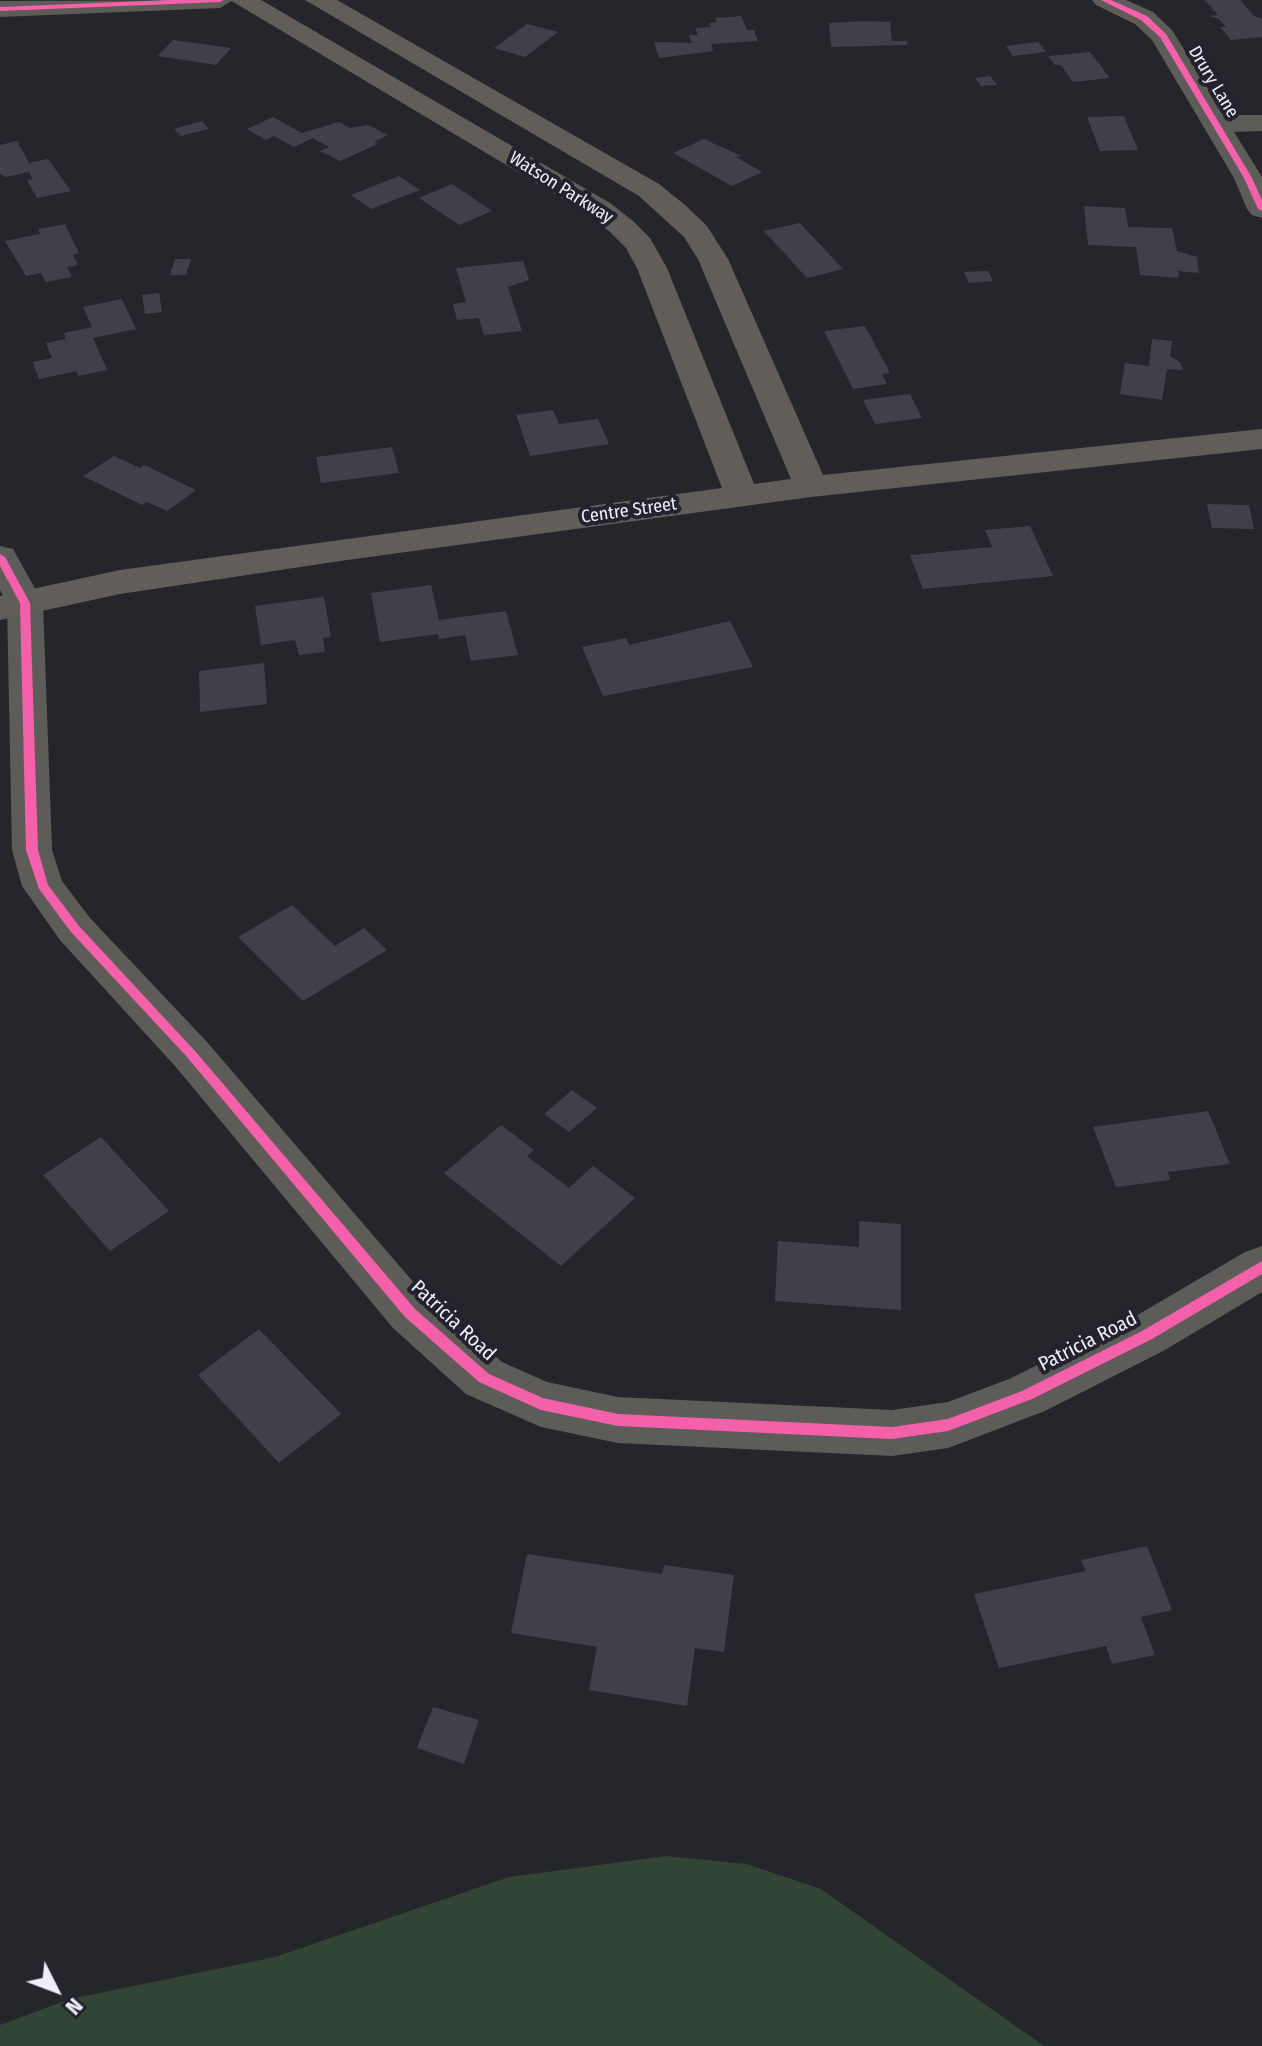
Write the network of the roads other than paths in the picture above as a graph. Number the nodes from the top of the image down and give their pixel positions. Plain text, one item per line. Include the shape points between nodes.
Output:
1 (220, 0) edge
2 (243, 0) edge
3 (318, 0) edge
4 (1105, 0) edge
5 (0, 9) edge
6 (1262, 123) edge
7 (1217, 124) junction
8 (1262, 209) edge
9 (1262, 439) edge
10 (811, 487) junction
11 (742, 496) junction
12 (0, 557) edge
13 (13, 605) edge
14 (1262, 1267) edge

1 - 5 street
2 - 11 main road, Watson Parkway via 591,203 622,227 652,268
3 - 10 main road, Watson Parkway via 638,184 675,211 713,259
4 - 7 street, Drury Lane via 1144,18 1163,36
6 - 7 street
7 - 8 street, Drury Lane
9 - 10 main road, Centre Street
10 - 11 main road, Centre Street
11 - 13 main road, Centre Street via 120,582
12 - 13 street
13 - 14 street, Patricia Road via 32,850 43,886 410,1313 484,1378 541,1404 618,1420 892,1433 948,1425 1027,1395 1147,1335

